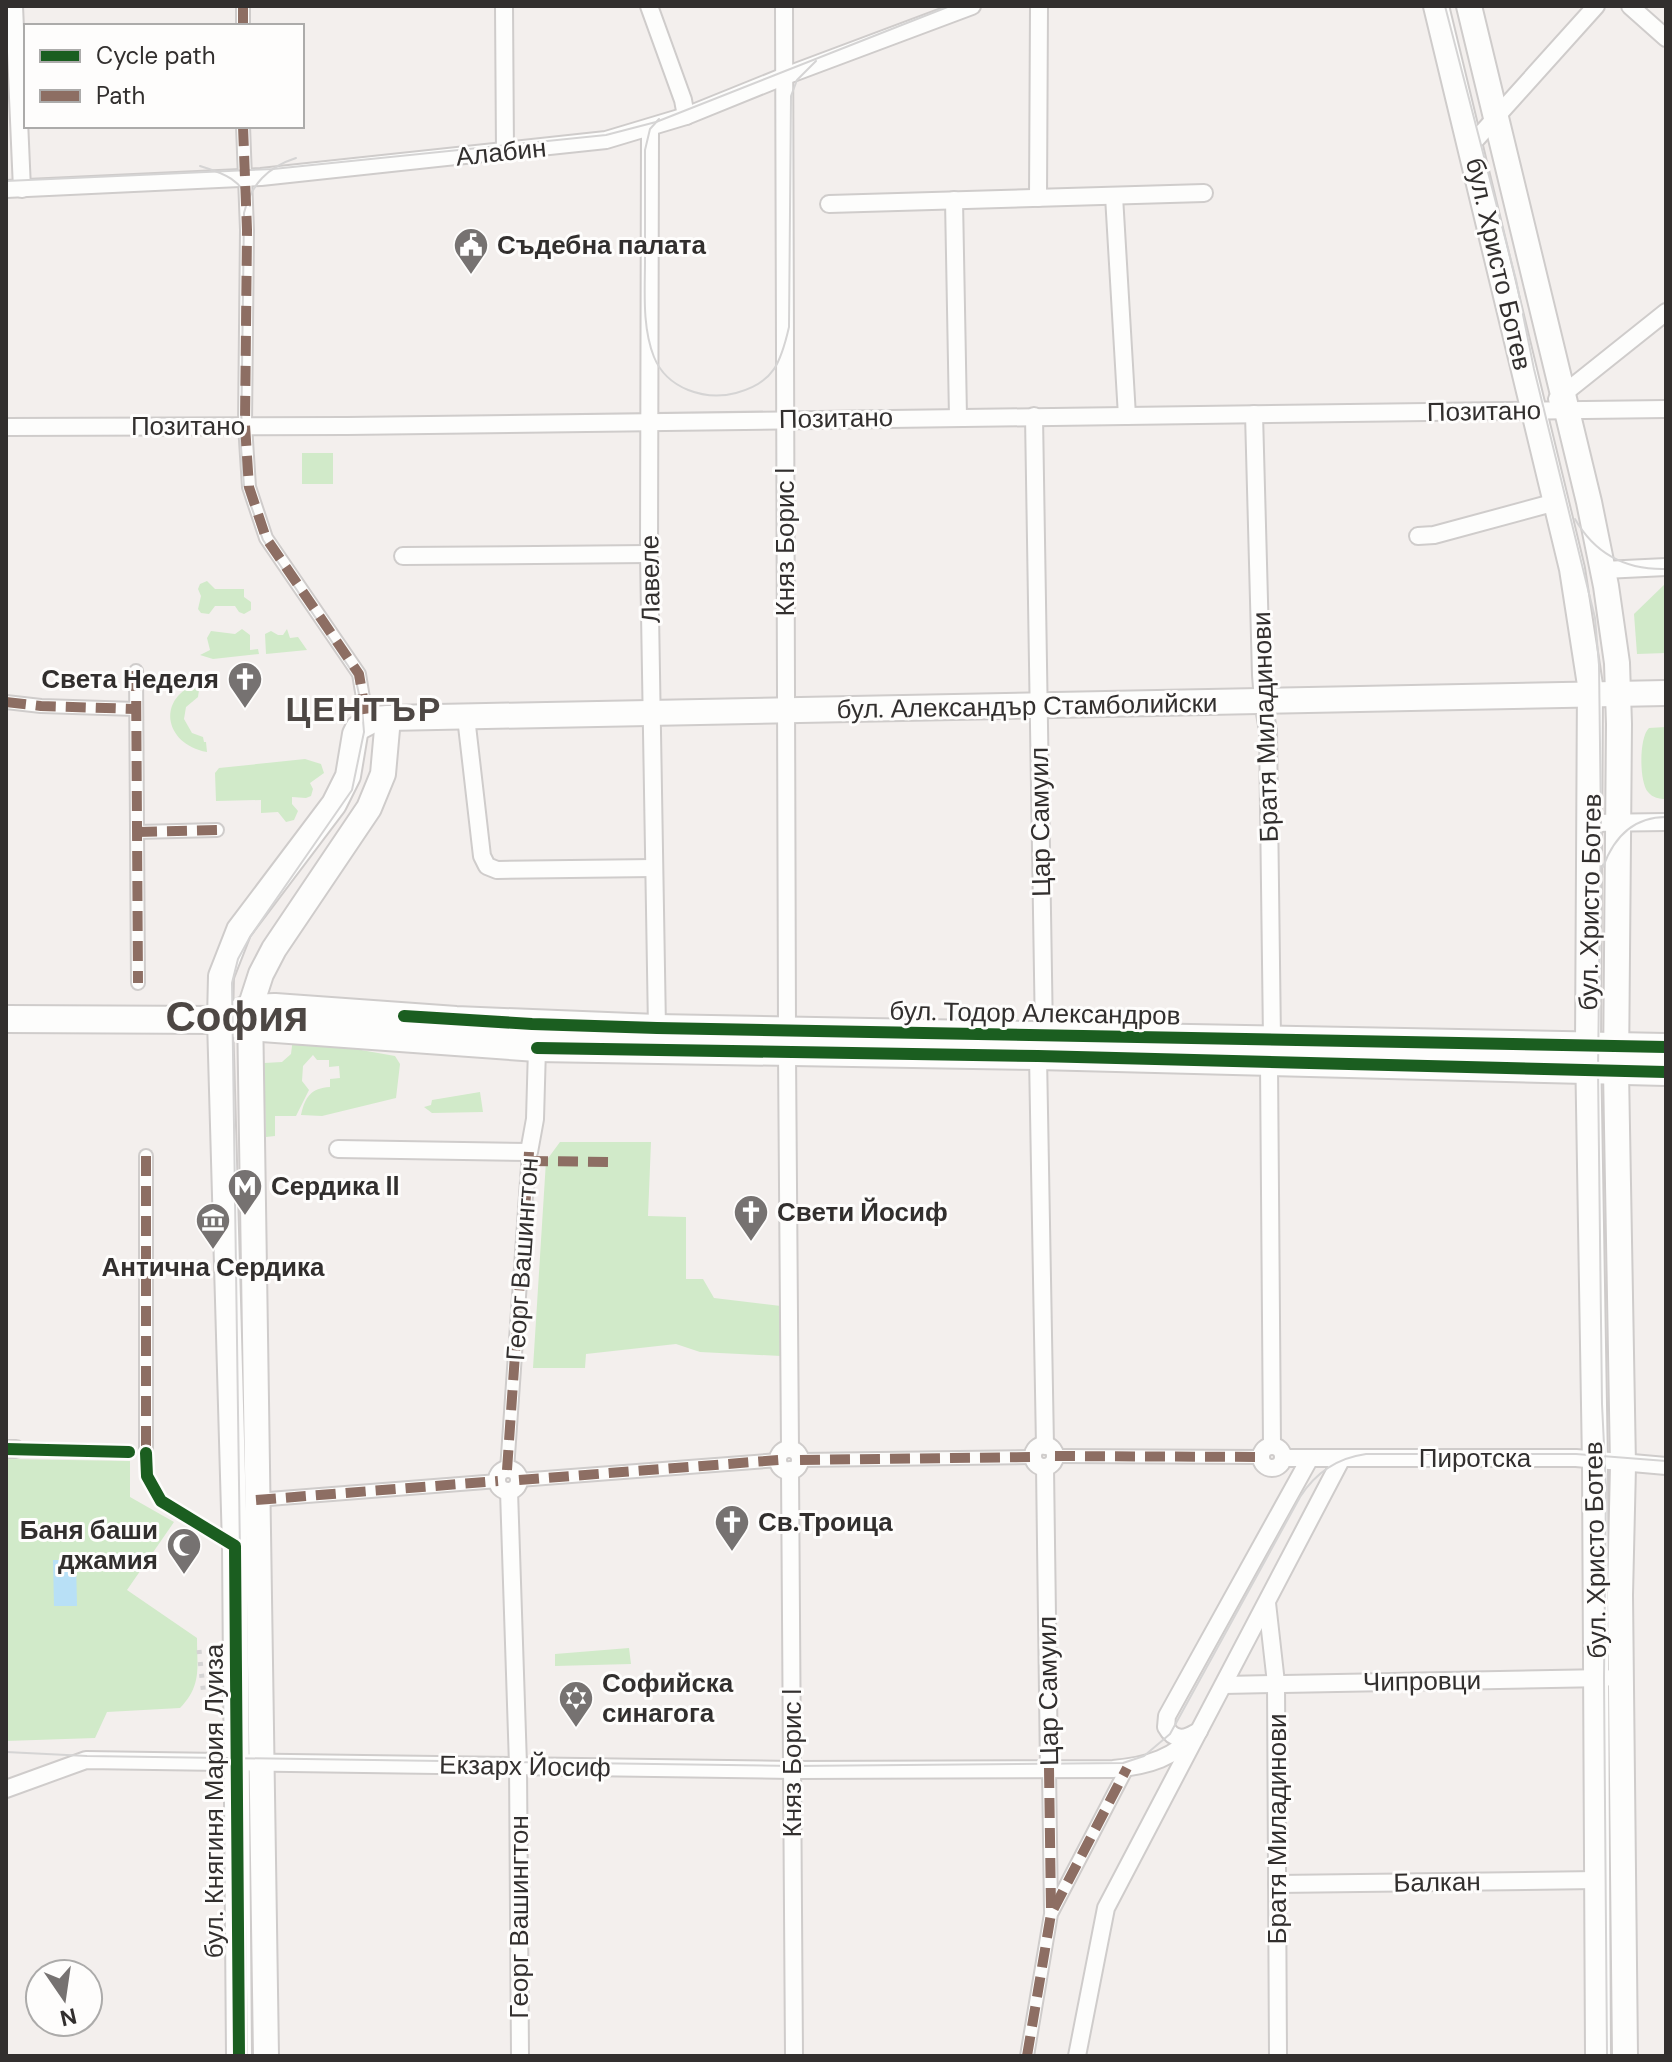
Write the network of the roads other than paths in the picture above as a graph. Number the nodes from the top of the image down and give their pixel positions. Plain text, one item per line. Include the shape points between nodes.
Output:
1 (14, 6) edge
2 (504, 6) edge
3 (649, 6) edge
4 (784, 6) edge
5 (972, 6) edge
6 (1039, 6) edge
7 (1436, 6) edge
8 (1469, 6) edge
9 (1596, 6) edge
10 (1630, 6) edge
11 (1666, 38) edge
12 (785, 76) junction
13 (686, 116) junction
14 (1495, 118) junction
15 (243, 128) edge
16 (650, 129) junction
17 (1471, 145) junction
18 (505, 152) junction
19 (245, 178) junction
20 (14, 189) edge
21 (1204, 193) dead end
22 (1114, 196) junction
23 (1038, 198) junction
24 (954, 200) junction
25 (829, 204) dead end
26 (1666, 312) edge
27 (1565, 403) junction
28 (1666, 409) edge
29 (1535, 411) junction
30 (1254, 414) junction
31 (1034, 416) junction
32 (1127, 416) junction
33 (958, 417) junction
34 (785, 419) junction
35 (649, 420) junction
36 (245, 425) junction
37 (6, 427) edge
38 (1556, 502) junction
39 (1418, 536) dead end
40 (649, 554) junction
41 (403, 556) dead end
42 (1666, 567) edge
43 (1604, 570) junction
44 (136, 671) dead end
45 (1666, 693) edge
46 (1618, 694) junction
47 (1591, 695) junction
48 (1263, 701) junction
49 (6, 702) edge
50 (1038, 706) junction
51 (136, 709) junction
52 (785, 711) junction
53 (653, 713) junction
54 (466, 717) junction
55 (378, 720) junction
56 (1666, 822) edge
57 (1591, 823) junction
58 (1617, 823) junction
59 (217, 830) dead end
60 (137, 832) junction
61 (654, 868) junction
62 (138, 983) dead end
63 (249, 1018) junction
64 (6, 1019) edge
65 (220, 1020) junction
66 (657, 1028) junction
67 (787, 1042) junction
68 (1041, 1046) junction
69 (1666, 1047) edge
70 (537, 1048) junction
71 (1271, 1052) junction
72 (1588, 1058) junction
73 (1616, 1058) junction
74 (1666, 1072) edge
75 (338, 1149) dead end
76 (529, 1152) junction
77 (146, 1156) dead end
78 (11, 1449) edge
79 (129, 1452) dead end
80 (146, 1453) dead end
81 (1272, 1454) junction
82 (1045, 1456) junction
83 (1310, 1458) junction
84 (1342, 1458) junction
85 (1595, 1459) junction
86 (789, 1460) junction
87 (1623, 1462) junction
88 (1666, 1466) edge
89 (508, 1480) junction
90 (256, 1500) junction
91 (1267, 1603) junction
92 (1597, 1678) junction
93 (1621, 1678) junction
94 (1276, 1683) junction
95 (1224, 1685) junction
96 (1199, 1731) junction
97 (236, 1762) junction
98 (260, 1762) junction
99 (518, 1765) junction
100 (1049, 1768) junction
101 (1127, 1768) junction
102 (792, 1770) junction
103 (6, 1789) edge
104 (1597, 1880) junction
105 (1277, 1884) junction
106 (1051, 1914) junction
107 (239, 2056) edge
108 (266, 2056) edge
109 (520, 2056) edge
110 (794, 2056) edge
111 (1027, 2056) edge
112 (1077, 2056) edge
113 (1278, 2056) edge
114 (1598, 2056) edge
115 (1625, 2056) edge

1 - 20 street
2 - 18 street
3 - 13 street
4 - 12 street, Княз Борис I
5 - 12 street, Алабин
6 - 23 street
7 - 17 main road, бул. Христо Ботев
8 - 14 main road, бул. Христо Ботев
9 - 14 street
10 - 11 street
12 - 13 street, Алабин
12 - 34 street, Княз Борис I
13 - 16 street, Алабин
14 - 17 street
14 - 27 main road, бул. Христо Ботев
15 - 19 street
16 - 18 street, Алабин
16 - 35 street, Лавеле
17 - 29 main road, бул. Христо Ботев
18 - 19 street, Алабин
19 - 20 street, Алабин
19 - 36 street
21 - 22 street
22 - 23 street
22 - 32 street
23 - 24 street
24 - 25 street
24 - 33 street
26 - 27 street
27 - 28 street, Позитано
27 - 29 street, Позитано
27 - 43 main road, бул. Христо Ботев
29 - 30 street, Позитано
29 - 38 main road, бул. Христо Ботев
30 - 32 street, Позитано
30 - 48 street, Братя Миладинови
31 - 32 street, Позитано
31 - 33 street, Позитано
31 - 50 street, Цар Самуил
33 - 34 street, Позитано
34 - 35 street, Позитано
34 - 52 street, Княз Борис I
35 - 36 street, Позитано
35 - 40 street, Лавеле
36 - 37 street, Позитано
36 - 55 street via 249,487 266,538 359,674
38 - 39 street
38 - 47 main road, бул. Христо Ботев via 1578,599
40 - 41 street
40 - 53 street, Лавеле
42 - 43 street
43 - 46 main road, бул. Христо Ботев
44 - 51 street
45 - 46 main road, бул. Александър Стамболийски
46 - 47 main road, бул. Александър Стамболийски
46 - 58 main road, бул. Христо Ботев
47 - 48 main road, бул. Александър Стамболийски
47 - 57 main road, бул. Христо Ботев
48 - 50 main road, бул. Александър Стамболийски
48 - 71 street, Братя Миладинови via 1268,731
49 - 51 street
50 - 52 main road, бул. Александър Стамболийски
50 - 68 street, Цар Самуил
51 - 60 street
52 - 53 main road, бул. Александър Стамболийски
52 - 67 street, Княз Борис I
53 - 54 main road, бул. Александър Стамболийски
53 - 61 street, Лавеле
54 - 55 main road, бул. Александър Стамболийски
54 - 61 street via 487,866
55 - 63 main road, бул. Княгиня Мария Луиза via 383,774 369,808 274,949
55 - 65 main road, бул. Княгиня Мария Луиза via 363,723 355,734 351,765 334,804 231,945 221,976
56 - 58 street
57 - 58 street
57 - 72 main road, бул. Христо Ботев
58 - 73 main road, бул. Христо Ботев
59 - 60 street
60 - 62 street
61 - 66 street, Лавеле
63 - 65 main road, бул. Тодор Александров
63 - 66 main road, бул. Тодор Александров via 275,1007
63 - 70 main road, бул. Тодор Александров
63 - 90 main road, бул. Княгиня Мария Луиза
64 - 65 main road, бул. Тодор Александров
65 - 97 main road, бул. Княгиня Мария Луиза
66 - 67 main road, бул. Тодор Александров
67 - 68 main road, бул. Тодор Александров
67 - 70 main road, бул. Тодор Александров
67 - 86 street, Княз Борис I
68 - 71 main road, бул. Тодор Александров
68 - 82 street, Цар Самуил
69 - 73 main road, бул. Тодор Александров
70 - 76 street, Георг Вашингтон
71 - 72 main road, бул. Тодор Александров
71 - 81 street, Братя Миладинови
72 - 73 main road, бул. Тодор Александров
72 - 85 main road, бул. Христо Ботев
73 - 74 main road, бул. Тодор Александров
73 - 87 main road, бул. Христо Ботев
75 - 76 street
76 - 89 street, Георг Вашингтон
77 - 80 street
78 - 79 street
81 - 82 street, Пиротска
81 - 83 street, Пиротска
82 - 86 street, Пиротска
82 - 100 street, Цар Самуил
83 - 84 street, Пиротска
83 - 96 street via 1167,1716 1167,1730 1177,1738
84 - 85 street, Пиротска
84 - 91 street
85 - 87 street, Пиротска
85 - 92 main road, бул. Христо Ботев
86 - 89 street, Пиротска
86 - 102 street, Княз Борис I
87 - 88 street, Пиротска
87 - 93 main road, бул. Христо Ботев
89 - 90 street, Пиротска
89 - 99 street, Георг Вашингтон
90 - 98 main road, бул. Княгиня Мария Луиза
91 - 94 street, Братя Миладинови
91 - 95 street
92 - 93 street, Чипровци
92 - 94 street, Чипровци
92 - 104 main road, бул. Христо Ботев
93 - 115 main road, бул. Христо Ботев
94 - 95 street, Чипровци
94 - 105 street, Братя Миладинови
95 - 96 street
96 - 101 street, Екзарх Йосиф via 1164,1759
96 - 112 street via 1106,1908
97 - 98 street, Екзарх Йосиф
97 - 103 street, Екзарх Йосиф via 86,1760
97 - 107 main road, бул. Княгиня Мария Луиза
98 - 99 street, Екзарх Йосиф
98 - 108 main road, бул. Княгиня Мария Луиза
99 - 102 street, Екзарх Йосиф
99 - 109 street, Георг Вашингтон
100 - 101 street, Екзарх Йосиф
100 - 102 street, Екзарх Йосиф
100 - 106 street, Цар Самуил
101 - 106 street
102 - 110 street, Княз Борис I
104 - 105 street, Балкан
104 - 114 main road, бул. Христо Ботев
105 - 113 street, Братя Миладинови
106 - 111 street

